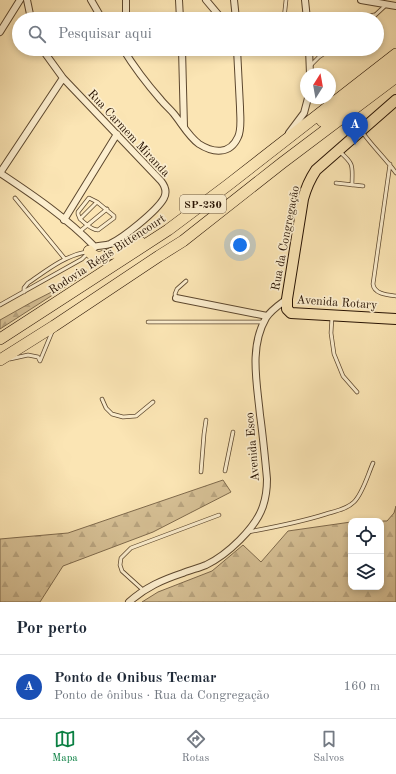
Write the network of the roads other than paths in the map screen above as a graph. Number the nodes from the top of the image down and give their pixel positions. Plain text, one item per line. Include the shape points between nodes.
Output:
1 (20, 0) edge
2 (27, 0) edge
3 (91, 0) edge
4 (126, 0) edge
5 (179, 0) edge
6 (206, 0) edge
7 (234, 0) edge
8 (286, 0) edge
9 (305, 0) edge
10 (361, 0) edge
11 (387, 4) junction
12 (396, 6) edge
13 (12, 12) edge
14 (30, 12) edge
15 (98, 12) edge
16 (126, 12) edge
17 (180, 12) edge
18 (216, 12) edge
19 (235, 12) edge
20 (285, 12) edge
21 (306, 12) edge
22 (378, 12) edge
23 (12, 13) edge
24 (0, 32) edge
25 (396, 47) edge
26 (396, 54) edge
27 (47, 56) edge
28 (128, 56) edge
29 (182, 56) edge
30 (237, 56) edge
31 (309, 56) edge
32 (319, 57) edge
33 (396, 65) edge
34 (310, 67) joint
35 (396, 77) edge
36 (63, 78) junction
37 (396, 100) edge
38 (306, 104) edge
39 (184, 127) junction
40 (361, 131) junction
41 (117, 134) junction
42 (288, 134) junction
43 (272, 151) junction
44 (338, 151) junction
45 (390, 164) junction
46 (0, 173) edge
47 (396, 173) edge
48 (336, 183) dead end
49 (228, 185) junction
50 (352, 185) junction
51 (363, 186) dead end
52 (15, 198) dead end
53 (97, 202) junction
54 (107, 209) junction
55 (80, 219) junction
56 (64, 220) junction
57 (87, 225) junction
58 (168, 230) junction
59 (79, 232) junction
60 (92, 249) junction
61 (65, 259) junction
62 (186, 282) dead end
63 (24, 292) junction
64 (396, 296) edge
65 (176, 298) joint
66 (286, 299) junction
67 (0, 305) edge
68 (332, 315) junction
69 (267, 316) junction
70 (396, 319) edge
71 (148, 322) dead end
72 (264, 322) junction
73 (54, 326) junction
74 (0, 339) edge
75 (0, 361) edge
76 (357, 392) dead end
77 (102, 398) dead end
78 (153, 402) dead end
79 (206, 420) dead end
80 (234, 432) dead end
81 (373, 463) dead end
82 (225, 471) dead end
83 (201, 472) dead end
84 (219, 515) dead end
85 (247, 532) junction
86 (143, 590) junction
87 (129, 602) edge

1 - 13 street
2 - 14 street
3 - 15 street
4 - 16 street
5 - 17 street
6 - 18 street
7 - 19 street
8 - 20 lane
9 - 21 street
10 - 11 street
11 - 12 street
11 - 22 lane
23 - 24 street
25 - 42 highway
26 - 43 highway, Rodovia Régis Bittencourt / SP-230
27 - 36 street, Rua Carmem Miranda
28 - 39 street via 161,101
29 - 39 street
30 - 39 street via 240,118 238,136 231,146 225,151 212,151 198,143
31 - 34 street
32 - 34 lane
33 - 49 highway via 282,150
35 - 73 highway, SP-230 via 183,241
36 - 41 street, Rua Carmem Miranda
36 - 46 street
37 - 40 main road, Rua da Congregação
38 - 42 street via 304,113
40 - 44 main road, Rua da Congregação
40 - 45 lane
41 - 56 street
41 - 60 street, Rua Carmem Miranda via 164,184 164,198 147,218 130,231 109,244
42 - 43 highway
43 - 49 highway, Rodovia Régis Bittencourt / SP-230
44 - 50 lane via 351,163
44 - 66 main road, Rua da Congregação via 316,170 307,187
45 - 47 lane
45 - 64 lane via 373,288 378,292
46 - 56 street
48 - 50 lane
49 - 58 highway, Rodovia Régis Bittencourt / SP-230
50 - 51 lane
52 - 61 lane
53 - 54 lane
53 - 55 lane
53 - 55 lane via 90,198 78,212
54 - 57 lane
54 - 57 lane via 114,218 98,230
55 - 57 lane
56 - 59 street
57 - 59 lane
58 - 60 highway via 100,257 94,256
58 - 74 highway, Rodovia Régis Bittencourt / SP-230
59 - 60 street
60 - 61 lane
60 - 63 lane via 82,259
61 - 63 lane via 28,283
62 - 65 lane via 177,289
63 - 67 lane
65 - 69 street
66 - 68 main road, Avenida Rotary via 287,309 291,313
66 - 69 street, Avenida Esco
68 - 70 main road, Avenida Rotary
68 - 76 lane via 334,354 343,376
69 - 72 street, Avenida Esco
71 - 72 lane
72 - 85 street, Avenida Esco via 258,339 256,376 267,492 263,508
73 - 75 highway, SP-230
73 - 75 lane via 40,360 28,355
77 - 78 lane via 112,414 123,417 136,416
79 - 83 lane
80 - 82 lane
81 - 85 lane via 360,494 349,506 308,519
84 - 86 lane via 131,548 120,558 122,571
85 - 86 street, Avenida Esco via 231,548 206,565 164,579
86 - 87 street, Avenida Esco

